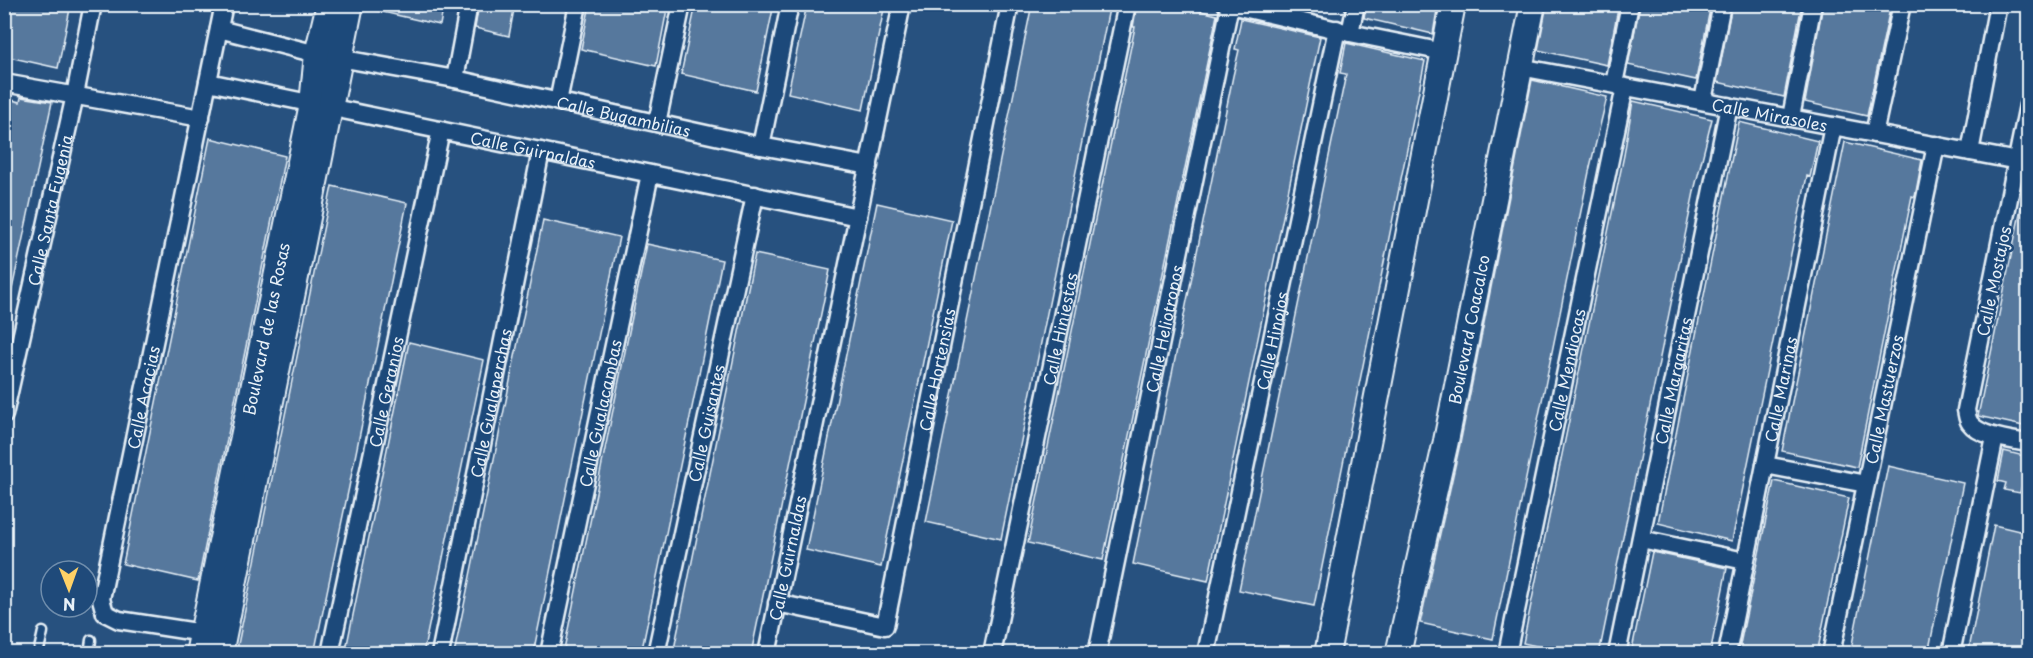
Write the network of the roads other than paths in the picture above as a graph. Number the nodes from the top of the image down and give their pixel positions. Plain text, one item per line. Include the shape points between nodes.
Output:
1 (93, 4) edge
2 (224, 4) edge
3 (329, 4) edge
4 (351, 4) edge
5 (469, 4) edge
6 (578, 4) edge
7 (682, 4) edge
8 (790, 4) edge
9 (902, 4) edge
10 (1010, 4) edge
11 (1127, 4) edge
12 (1356, 4) edge
13 (1453, 4) edge
14 (1533, 4) edge
15 (1630, 4) edge
16 (1722, 4) edge
17 (1813, 4) edge
18 (1902, 4) edge
19 (1998, 4) edge
20 (1228, 5) edge
21 (1268, 9) edge
22 (219, 29) junction
23 (1343, 31) junction
24 (1444, 52) junction
25 (328, 57) junction
26 (1520, 67) junction
27 (455, 79) junction
28 (208, 82) junction
29 (4, 83) edge
30 (1619, 86) junction
31 (75, 95) junction
32 (1704, 101) junction
33 (558, 102) junction
34 (2028, 105) edge
35 (322, 106) junction
36 (1729, 106) junction
37 (1791, 117) junction
38 (201, 118) junction
39 (657, 123) junction
40 (1833, 126) junction
41 (441, 130) junction
42 (1874, 134) junction
43 (761, 146) junction
44 (1936, 146) junction
45 (541, 151) junction
46 (1970, 152) junction
47 (2018, 161) junction
48 (868, 166) junction
49 (650, 174) junction
50 (755, 195) junction
51 (858, 217) junction
52 (4, 416) edge
53 (1995, 437) junction
54 (2028, 443) edge
55 (1765, 465) junction
56 (1866, 484) junction
57 (1641, 538) junction
58 (1745, 561) junction
59 (777, 603) junction
60 (43, 632) dead end
61 (92, 640) dead end
62 (200, 643) edge
63 (38, 654) edge
64 (89, 654) edge
65 (220, 654) edge
66 (330, 654) edge
67 (440, 654) edge
68 (549, 654) edge
69 (656, 654) edge
70 (767, 654) edge
71 (992, 654) edge
72 (1097, 654) edge
73 (1206, 654) edge
74 (1327, 654) edge
75 (1398, 654) edge
76 (1507, 654) edge
77 (1617, 654) edge
78 (1727, 654) edge
79 (1831, 654) edge
80 (1951, 654) edge

1 - 31 street, Calle Santa Eugenia
2 - 22 street, Calle Acacias
3 - 25 main road, Boulevard de las Rosas
4 - 25 main road, Boulevard de las Rosas
5 - 27 street
6 - 33 street
7 - 39 street
8 - 43 street
9 - 48 street
10 - 59 street, Calle Hortensias via 885,626
11 - 71 street, Calle Hiniestas
12 - 23 street, Calle Hinojos
13 - 24 main road
14 - 26 main road, Boulevard Coacalco
15 - 30 street, Calle Mendiocas
16 - 32 street
17 - 37 street
18 - 42 street
19 - 46 street
20 - 21 street
20 - 72 street, Calle Heliotropos
21 - 23 street
22 - 25 street, Calle Bugambilias
22 - 28 street, Calle Acacias
23 - 24 street
23 - 73 street, Calle Hinojos
24 - 74 main road
25 - 27 street, Calle Bugambilias
25 - 35 main road, Boulevard de las Rosas
26 - 30 street, Calle Mirasoles
26 - 75 main road, Boulevard Coacalco via 1446,441
27 - 33 street, Calle Bugambilias
28 - 35 street, Calle Guirnaldas
28 - 38 street, Calle Acacias
29 - 31 street
30 - 32 street, Calle Mirasoles
30 - 76 street, Calle Mendiocas
31 - 38 street
31 - 52 street, Calle Santa Eugenia
32 - 36 street, Calle Mirasoles
33 - 39 street, Calle Bugambilias
34 - 47 street, Calle Mostajos
35 - 41 street, Calle Guirnaldas
35 - 62 main road, Boulevard de las Rosas
35 - 65 main road, Boulevard de las Rosas
36 - 37 street, Calle Mirasoles
36 - 57 street, Calle Margaritas
37 - 40 street, Calle Mirasoles
38 - 62 street, Calle Acacias via 101,599 105,613 119,620
39 - 43 street, Calle Bugambilias
40 - 42 street, Calle Mirasoles
40 - 55 street, Calle Marinas
41 - 45 street, Calle Guirnaldas
41 - 66 street, Calle Geranios
42 - 44 street, Calle Mirasoles
43 - 48 street, Calle Bugambilias
44 - 46 street, Calle Mirasoles
44 - 56 street, Calle Mastuerzos
45 - 49 street, Calle Guirnaldas
45 - 67 street, Calle Gualaperchas
46 - 47 street, Calle Mirasoles
47 - 53 street, Calle Mostajos via 1966,410 1975,429
48 - 51 street, Calle Guirnaldas
49 - 50 street, Calle Guirnaldas
49 - 68 street, Calle Gualacambas
50 - 51 street, Calle Guirnaldas
50 - 69 street, Calle Guisantes
51 - 59 street, Calle Guirnaldas
53 - 54 street
53 - 80 street
55 - 56 street
55 - 58 street, Calle Marinas
56 - 79 street, Calle Mastuerzos
57 - 58 street
57 - 77 street, Calle Margaritas
58 - 78 street, Calle Marinas
59 - 70 street, Calle Guirnaldas
60 - 63 lane
61 - 64 lane

